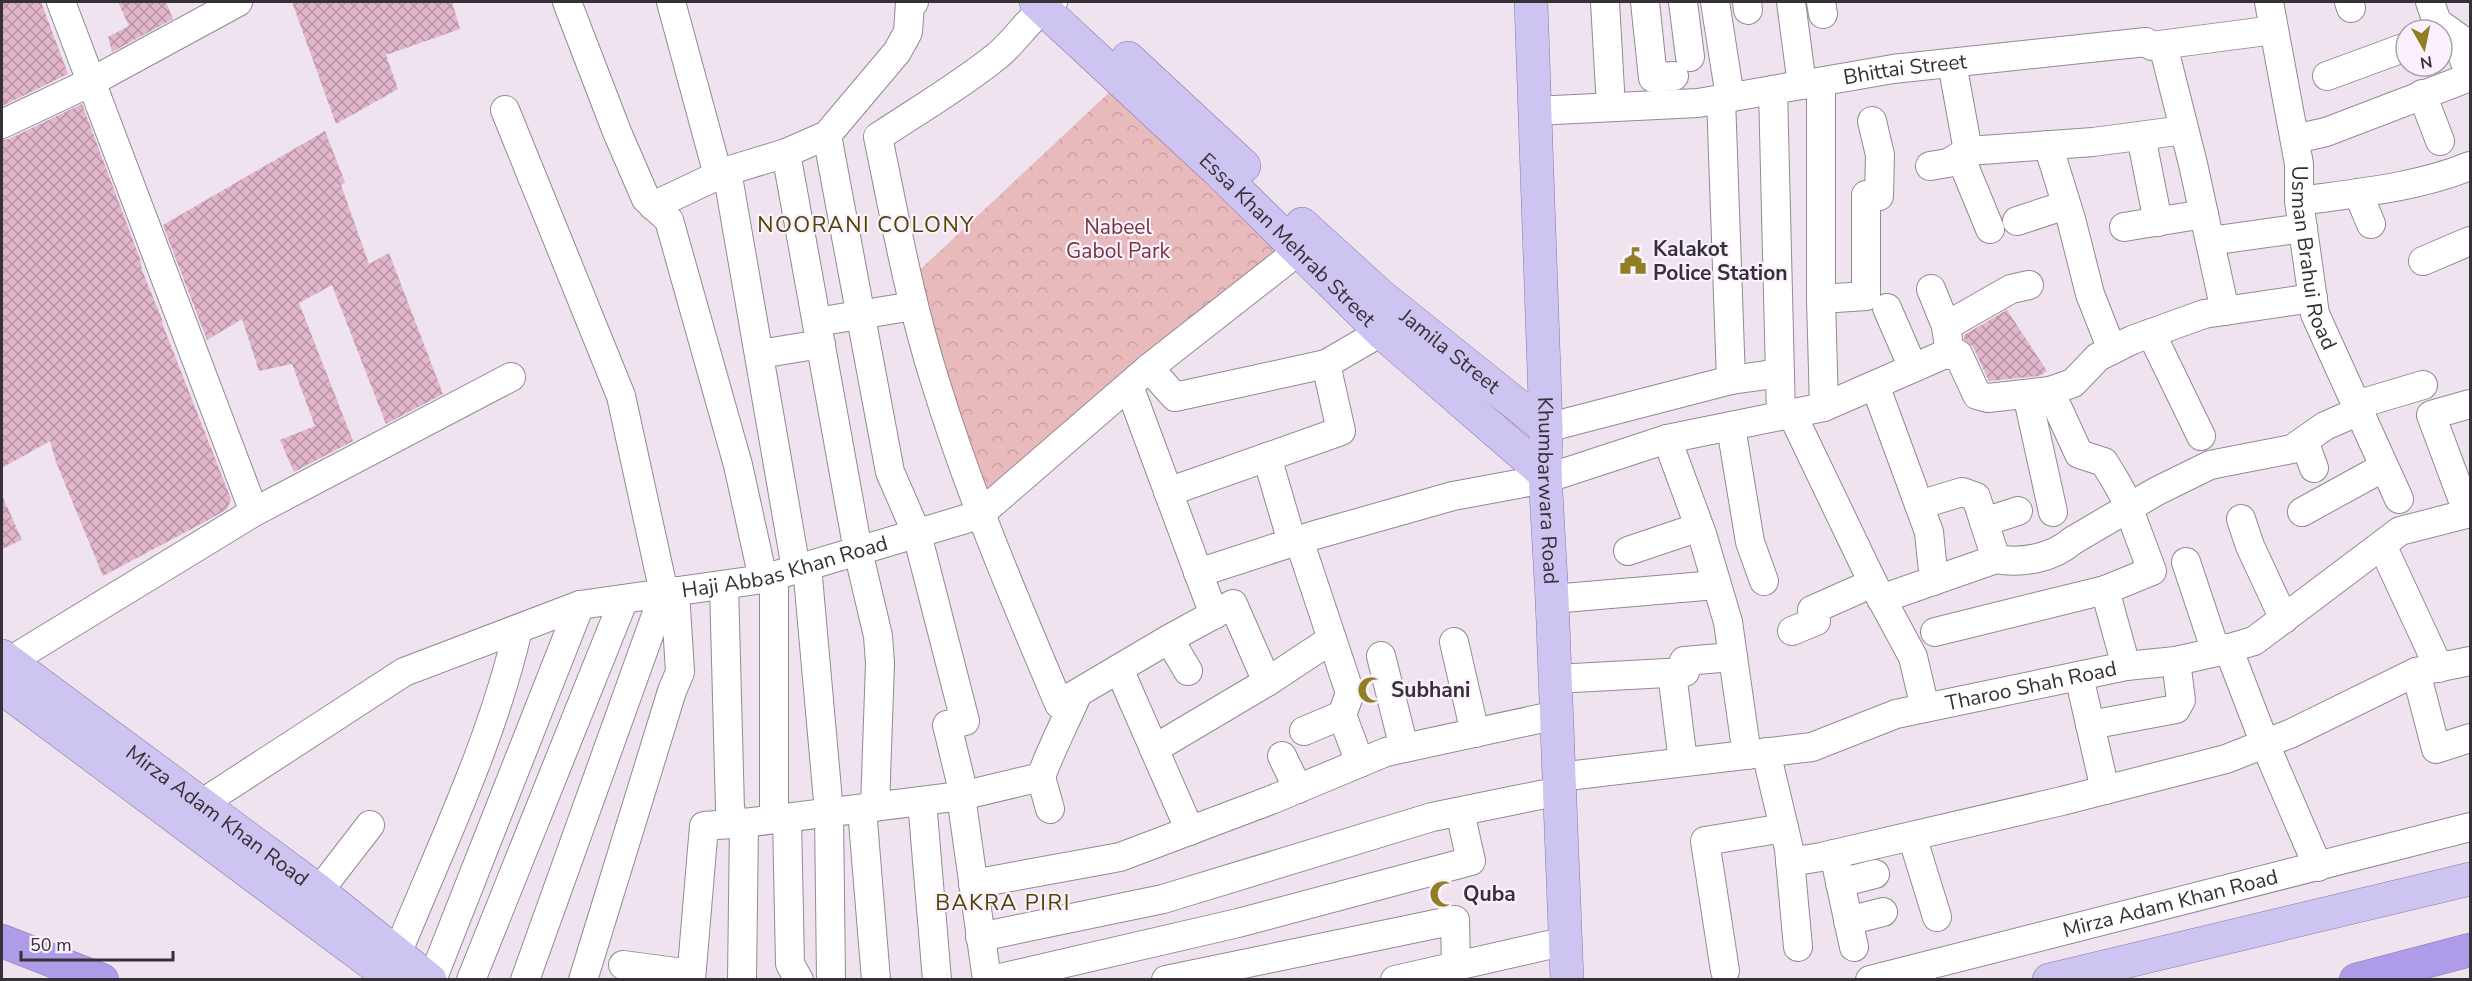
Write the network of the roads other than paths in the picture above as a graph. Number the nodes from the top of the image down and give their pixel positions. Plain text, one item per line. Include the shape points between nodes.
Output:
1 (61, 2) edge
2 (238, 2) edge
3 (567, 2) edge
4 (671, 2) edge
5 (914, 2) edge
6 (1531, 2) edge
7 (1605, 2) edge
8 (1645, 2) edge
9 (1683, 2) edge
10 (1715, 2) edge
11 (1791, 2) edge
12 (2269, 2) edge
13 (2430, 2) edge
14 (1050, 3) edge
15 (2274, 30) junction
16 (2455, 36) edge
17 (2163, 45) junction
18 (2394, 51) edge
19 (1952, 63) junction
20 (2327, 76) dead end
21 (91, 82) junction
22 (1812, 83) junction
23 (1610, 90) dead end
24 (1773, 90) junction
25 (2422, 94) junction
26 (1726, 98) junction
27 (505, 110) dead end
28 (1534, 111) junction
29 (1872, 121) dead end
30 (2, 124) edge
31 (2184, 130) junction
32 (827, 135) junction
33 (2141, 136) junction
34 (2295, 139) junction
35 (2440, 141) dead end
36 (2048, 145) junction
37 (786, 153) junction
38 (1964, 153) junction
39 (1930, 166) dead end
40 (2470, 166) edge
41 (722, 173) junction
42 (2358, 193) junction
43 (2067, 205) junction
44 (653, 206) junction
45 (2301, 215) junction
46 (2018, 221) dead end
47 (2158, 222) junction
48 (2371, 224) dead end
49 (2124, 227) dead end
50 (2207, 227) junction
51 (1990, 229) dead end
52 (2470, 241) edge
53 (1307, 244) junction
54 (2422, 261) dead end
55 (2030, 285) dead end
56 (1931, 289) dead end
57 (2313, 298) junction
58 (1821, 299) junction
59 (913, 306) junction
60 (1887, 308) dead end
61 (2225, 311) junction
62 (861, 315) junction
63 (1946, 326) junction
64 (1381, 332) junction
65 (819, 333) junction
66 (2151, 333) junction
67 (1822, 340) junction
68 (1779, 341) junction
69 (2112, 350) junction
70 (760, 354) junction
71 (1950, 355) junction
72 (1326, 364) junction
73 (1913, 368) junction
74 (1780, 373) junction
75 (511, 377) dead end
76 (1139, 377) junction
77 (1731, 380) junction
78 (1875, 385) junction
79 (2423, 385) dead end
80 (2039, 393) junction
81 (2470, 404) edge
82 (1824, 407) junction
83 (2358, 408) junction
84 (1787, 415) junction
85 (1731, 427) junction
86 (1546, 428) junction
87 (2201, 436) dead end
88 (1667, 439) junction
89 (2304, 441) junction
90 (1267, 457) junction
91 (2384, 467) junction
92 (2314, 468) dead end
93 (1545, 476) junction
94 (1168, 492) junction
95 (2399, 499) dead end
96 (1919, 505) junction
97 (2129, 509) junction
98 (2018, 511) dead end
99 (254, 512) junction
100 (2053, 512) dead end
101 (2302, 512) dead end
102 (2469, 514) edge
103 (979, 515) junction
104 (2241, 519) dead end
105 (1984, 522) junction
106 (1699, 527) junction
107 (916, 534) junction
108 (1295, 541) junction
109 (1750, 542) junction
110 (2382, 545) junction
111 (858, 551) junction
112 (1628, 551) dead end
113 (1708, 558) junction
114 (1996, 560) junction
115 (2186, 562) dead end
116 (785, 573) junction
117 (1198, 573) junction
118 (1764, 581) dead end
119 (1934, 581) junction
120 (724, 585) junction
121 (1716, 585) junction
122 (2105, 590) junction
123 (1877, 591) junction
124 (669, 592) junction
125 (624, 599) junction
126 (1552, 599) junction
127 (580, 605) junction
128 (1214, 615) junction
129 (2284, 619) junction
130 (518, 629) junction
131 (1792, 631) dead end
132 (1935, 632) dead end
133 (1169, 639) junction
134 (1332, 639) junction
135 (1454, 642) dead end
136 (2222, 650) junction
137 (1382, 656) dead end
138 (1733, 657) junction
139 (2176, 661) junction
140 (2470, 661) edge
141 (2126, 666) junction
142 (1119, 669) junction
143 (4, 670) edge
144 (2427, 670) junction
145 (1188, 671) dead end
146 (1672, 673) junction
147 (2079, 676) junction
148 (1555, 679) junction
149 (1267, 682) junction
150 (1077, 695) junction
151 (1925, 708) junction
152 (1557, 715) junction
153 (1342, 716) junction
154 (2091, 725) junction
155 (1304, 731) dead end
156 (1475, 733) junction
157 (2470, 738) edge
158 (2265, 744) junction
159 (1404, 748) junction
160 (1154, 749) junction
161 (1757, 754) junction
162 (1282, 756) dead end
163 (1683, 762) junction
164 (1360, 763) junction
165 (1041, 777) junction
166 (1560, 784) junction
167 (1298, 789) junction
168 (2105, 790) junction
169 (962, 796) junction
170 (922, 801) junction
171 (201, 804) junction
172 (868, 808) junction
173 (1050, 809) dead end
174 (829, 812) junction
175 (1460, 812) junction
176 (780, 818) junction
177 (739, 823) junction
178 (370, 825) dead end
179 (2470, 826) edge
180 (1784, 828) junction
181 (1190, 831) junction
182 (1911, 836) junction
183 (1834, 854) junction
184 (1790, 862) junction
185 (2318, 867) junction
186 (1875, 874) dead end
187 (2470, 879) edge
188 (1840, 883) junction
189 (973, 884) junction
190 (319, 891) junction
191 (1883, 912) dead end
192 (1937, 917) dead end
193 (980, 937) junction
194 (2, 941) edge
195 (1566, 941) junction
196 (1798, 947) dead end
197 (2470, 950) edge
198 (623, 965) dead end
199 (1456, 966) junction
200 (395, 967) edge
201 (1725, 971) dead end
202 (1202, 976) edge
203 (691, 977) edge
204 (102, 980) edge
205 (431, 980) edge
206 (471, 980) edge
207 (525, 980) edge
208 (584, 980) edge
209 (742, 980) edge
210 (799, 980) edge
211 (831, 980) edge
212 (876, 980) edge
213 (937, 980) edge
214 (987, 980) edge
215 (992, 980) edge
216 (1166, 980) edge
217 (1395, 980) edge
218 (1567, 980) edge
219 (1870, 980) edge
220 (2049, 980) edge
221 (2356, 980) edge

1 - 21 street
2 - 21 street
3 - 44 street via 616,132 646,199
4 - 41 street
5 - 32 street via 910,3 908,32 897,52
6 - 28 main road, Khumbarwara Road
7 - 23 street
8 - 9 street via 1653,78 1682,67
10 - 26 street
11 - 22 street
12 - 15 street, Usman Brahui Road
13 - 16 street via 2438,22
14 - 53 main road, Essa Khan Mehrab Street via 1127,72 1218,171
14 - 59 street via 997,56 878,137
15 - 17 street, Bhittai Street
15 - 34 street, Usman Brahui Road
16 - 25 street via 2470,77
17 - 19 street, Bhittai Street via 2146,42
17 - 31 street
18 - 20 street
19 - 22 street, Bhittai Street
19 - 38 street
21 - 30 street
21 - 99 street
22 - 24 street, Bhittai Street
22 - 58 street
24 - 26 street, Bhittai Street
24 - 68 street
25 - 34 street via 2326,132
25 - 35 street
26 - 28 street, Bhittai Street via 1698,103
26 - 77 street
27 - 124 street via 621,396
28 - 86 main road, Khumbarwara Road
29 - 58 street via 1880,155 1879,196 1866,195 1866,296
31 - 33 street
31 - 50 street
32 - 37 street
32 - 62 street
33 - 36 street
33 - 47 street
34 - 45 street, Usman Brahui Road
36 - 38 street
36 - 43 street
37 - 41 street
37 - 65 street
38 - 39 street via 1948,163
38 - 51 street
40 - 42 street via 2439,178
41 - 44 street
41 - 70 street
42 - 45 street
42 - 48 street
43 - 46 street
43 - 69 street via 2090,294
44 - 116 street via 669,220 738,465
45 - 50 street
45 - 57 street, Usman Brahui Road
47 - 49 street
47 - 50 street
50 - 61 street
52 - 54 street
53 - 64 main road, Essa Khan Mehrab Street
53 - 76 street, Haji Abbas Khan Road
53 - 86 main road, Jamila Street
55 - 63 street via 2011,289
56 - 63 street
57 - 61 street
57 - 83 street, Usman Brahui Road via 2315,314
58 - 67 street
59 - 62 street
59 - 103 street
60 - 73 street
61 - 66 street via 2204,314
62 - 65 street
62 - 107 street via 890,472
63 - 71 street
64 - 72 street
64 - 93 main road, Essa Khan Mehrab Street
65 - 70 street
65 - 111 street
66 - 69 street
66 - 87 street
67 - 68 street
67 - 82 street
68 - 74 street
69 - 80 street via 2098,357 2073,383
70 - 116 street
71 - 73 street
71 - 80 street via 1958,354 1977,395 1988,398
72 - 76 street via 1175,398
72 - 90 street via 1341,431
73 - 78 street
74 - 77 street
74 - 84 street
75 - 99 street
76 - 94 street
76 - 103 street, Haji Abbas Khan Road
77 - 86 street
78 - 82 street
78 - 96 street
79 - 83 street
80 - 97 street via 2079,454 2104,462
80 - 100 street via 2045,486
81 - 102 street via 2431,415
82 - 84 street
83 - 89 street
83 - 91 street, Usman Brahui Road
84 - 85 street
84 - 123 street
85 - 88 street
85 - 109 street
86 - 93 main road, Khumbarwara Road
88 - 93 street
88 - 106 street
89 - 92 street
89 - 97 street via 2292,449 2210,465
90 - 94 street
90 - 108 street
91 - 95 street, Usman Brahui Road
91 - 101 street
93 - 108 street via 1453,496
93 - 126 main road, Khumbarwara Road
94 - 117 street
96 - 105 street via 1962,492 1976,497
96 - 119 street via 1929,532
97 - 114 street via 2060,551 2009,562
97 - 122 street via 2152,572
98 - 105 street
99 - 143 street
102 - 110 street, Tharoo Shah Road via 2400,531
103 - 107 street, Haji Abbas Khan Road
103 - 150 street via 1059,704
104 - 129 street
105 - 114 street
106 - 112 street
106 - 113 street
107 - 111 street, Haji Abbas Khan Road
107 - 169 street via 965,721 947,725
108 - 117 street
108 - 134 street
109 - 113 street
109 - 118 street
110 - 129 street, Tharoo Shah Road
110 - 144 street
111 - 116 street, Haji Abbas Khan Road
111 - 172 street via 878,636 880,663
113 - 121 street
114 - 119 street
115 - 136 street
116 - 120 street, Haji Abbas Khan Road
116 - 174 street
116 - 176 street
117 - 128 street
119 - 123 street
120 - 124 street, Haji Abbas Khan Road
120 - 177 street via 730,809
121 - 126 street
121 - 138 street via 1728,622
122 - 132 street
122 - 141 street
123 - 131 street via 1812,610 1816,621
123 - 151 street via 1913,657
124 - 125 street, Haji Abbas Khan Road
124 - 207 street
124 - 208 street via 680,672
125 - 127 street, Haji Abbas Khan Road
125 - 206 street
126 - 148 main road, Khumbarwara Road
127 - 130 street, Haji Abbas Khan Road
127 - 205 street
128 - 133 street
128 - 149 street via 1233,604
129 - 136 street, Tharoo Shah Road via 2254,641
130 - 171 street, Haji Abbas Khan Road via 404,672
130 - 200 street via 491,724
133 - 142 street
133 - 145 street
134 - 149 street
134 - 153 street via 1350,693
135 - 156 street
136 - 139 street, Tharoo Shah Road
136 - 158 street
137 - 159 street
138 - 146 street via 1684,661 1685,672
138 - 161 street
139 - 141 street, Tharoo Shah Road
139 - 154 street via 2181,700 2176,709
140 - 144 street
141 - 147 street, Tharoo Shah Road
142 - 150 street
142 - 160 street
143 - 171 main road, Mirza Adam Khan Road
143 - 200 main road, Mirza Adam Khan Road
144 - 157 street via 2436,748
144 - 158 street
146 - 148 street
146 - 163 street
147 - 151 street, Tharoo Shah Road
147 - 154 street
148 - 152 main road, Khumbarwara Road
149 - 160 street
150 - 165 street
151 - 161 street, Tharoo Shah Road via 1896,714 1812,747
152 - 156 street
152 - 166 main road, Khumbarwara Road
153 - 155 street
153 - 164 street
154 - 168 street
156 - 159 street
158 - 168 street via 2226,759
158 - 185 street
159 - 164 street
160 - 181 street
161 - 163 street, Tharoo Shah Road
161 - 180 street
162 - 167 street
163 - 166 street, Tharoo Shah Road
164 - 167 street
165 - 169 street
165 - 173 street
166 - 175 street, Tharoo Shah Road
166 - 195 main road, Khumbarwara Road
167 - 181 street
168 - 182 street
169 - 170 street
169 - 189 street
170 - 172 street
170 - 213 street
171 - 190 main road, Mirza Adam Khan Road
172 - 174 street
172 - 212 street
174 - 176 street
174 - 211 street
175 - 193 street, Tharoo Shah Road via 1336,845 1163,899
175 - 215 street via 1472,861 1238,923
176 - 177 street
176 - 210 street via 790,964
177 - 203 street via 704,826
177 - 209 street
178 - 190 street
179 - 185 street, Mirza Adam Khan Road
180 - 184 street
180 - 201 street via 1705,841
181 - 189 street via 1120,857
182 - 183 street
182 - 192 street
183 - 184 street
183 - 188 street
184 - 196 street
185 - 219 street, Mirza Adam Khan Road
186 - 188 street
187 - 220 main road, Mirza Adam Khan Road
188 - 191 street via 1851,934
189 - 193 street
190 - 200 main road, Mirza Adam Khan Road
193 - 214 street
194 - 204 highway
195 - 199 street
195 - 218 main road, Khumbarwara Road
197 - 221 highway
198 - 203 street
199 - 202 street via 1455,920
199 - 217 street
200 - 205 main road, Mirza Adam Khan Road
202 - 216 street

